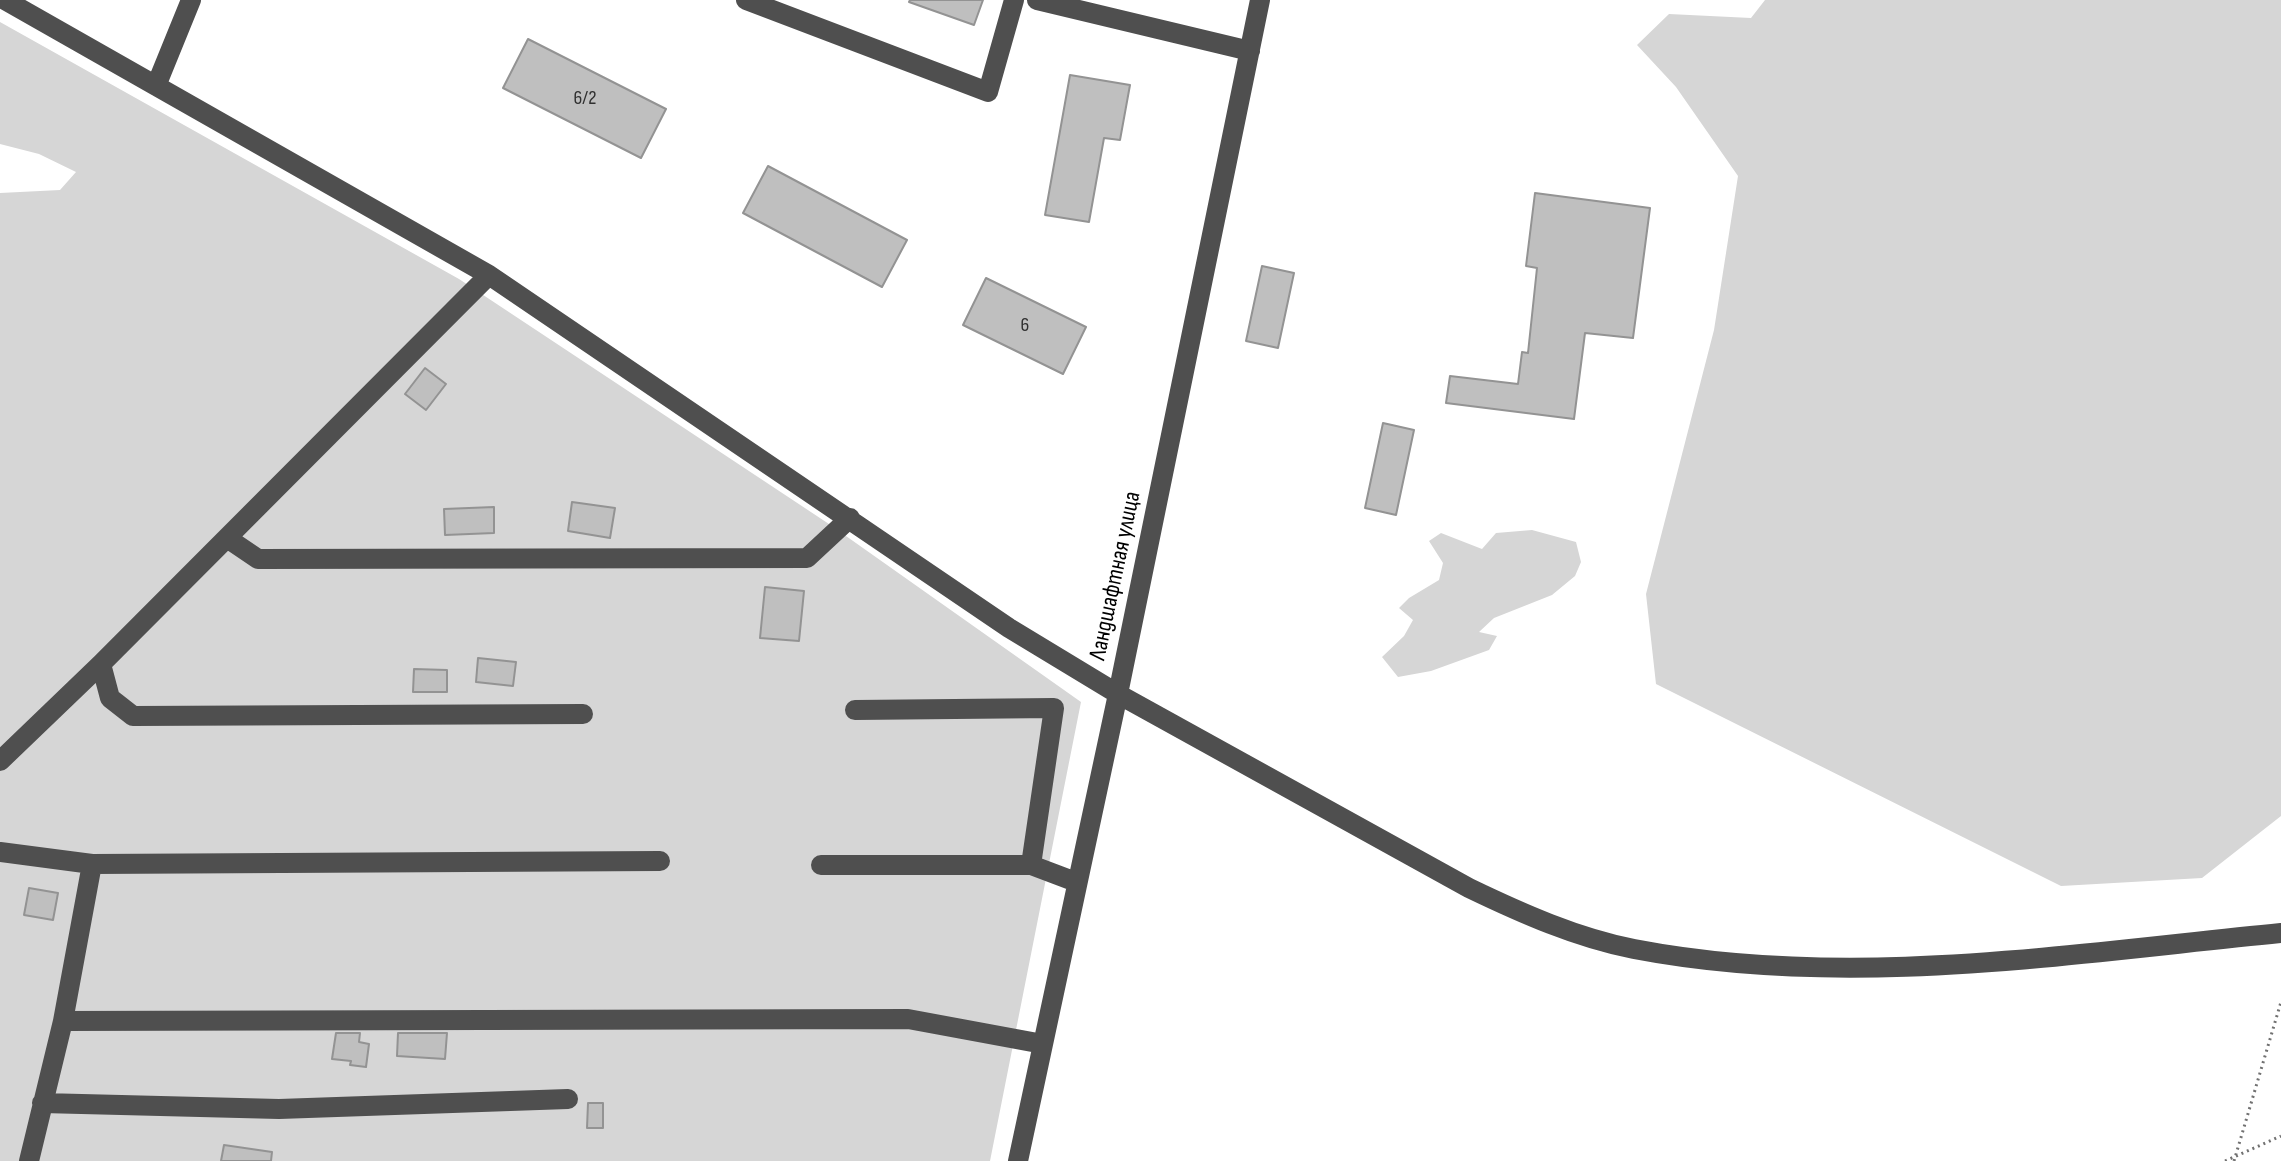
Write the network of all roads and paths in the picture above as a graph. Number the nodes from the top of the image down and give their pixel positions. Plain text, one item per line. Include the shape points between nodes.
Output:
1 (5, 0) edge
2 (191, 0) edge
3 (746, 0) edge
4 (1014, 0) edge
5 (1037, 0) edge
6 (1260, 0) edge
7 (1250, 51) junction
8 (156, 86) junction
9 (489, 275) junction
10 (850, 518) junction
11 (227, 538) junction
12 (101, 664) junction
13 (1118, 694) junction
14 (855, 710) dead end
15 (583, 714) dead end
16 (0, 761) edge
17 (0, 852) edge
18 (660, 861) dead end
19 (92, 864) junction
20 (821, 865) dead end
21 (1031, 865) junction
22 (1076, 882) junction
23 (2281, 933) edge
24 (2281, 1002) edge
25 (63, 1021) junction
26 (1043, 1044) junction
27 (568, 1099) dead end
28 (42, 1103) junction
29 (2281, 1136) edge
30 (2234, 1159) edge
31 (29, 1161) edge
32 (1018, 1161) edge
33 (2225, 1161) edge

1 - 8 street
2 - 8 street
3 - 4 street via 988,92
5 - 7 street
6 - 7 street, Ландшафтная улица
7 - 13 street, Ландшафтная улица
8 - 9 street
9 - 10 street
9 - 11 street
10 - 11 street via 807,558 258,559
10 - 13 street via 1009,628
11 - 12 street
12 - 15 street via 110,698 133,716
12 - 16 street
13 - 22 street, Ландшафтная улица
13 - 23 street via 1469,888 1555,925 1632,949 1788,968 1875,968
14 - 21 street via 1054,708
17 - 19 street
18 - 19 street
19 - 25 street
20 - 21 street
21 - 22 street
22 - 26 street, Ландшафтная улица
24 - 30 path
25 - 26 street via 908,1019
25 - 28 street
26 - 32 street, Ландшафтная улица
27 - 28 street via 279,1109
28 - 31 street
29 - 30 path
30 - 33 path

